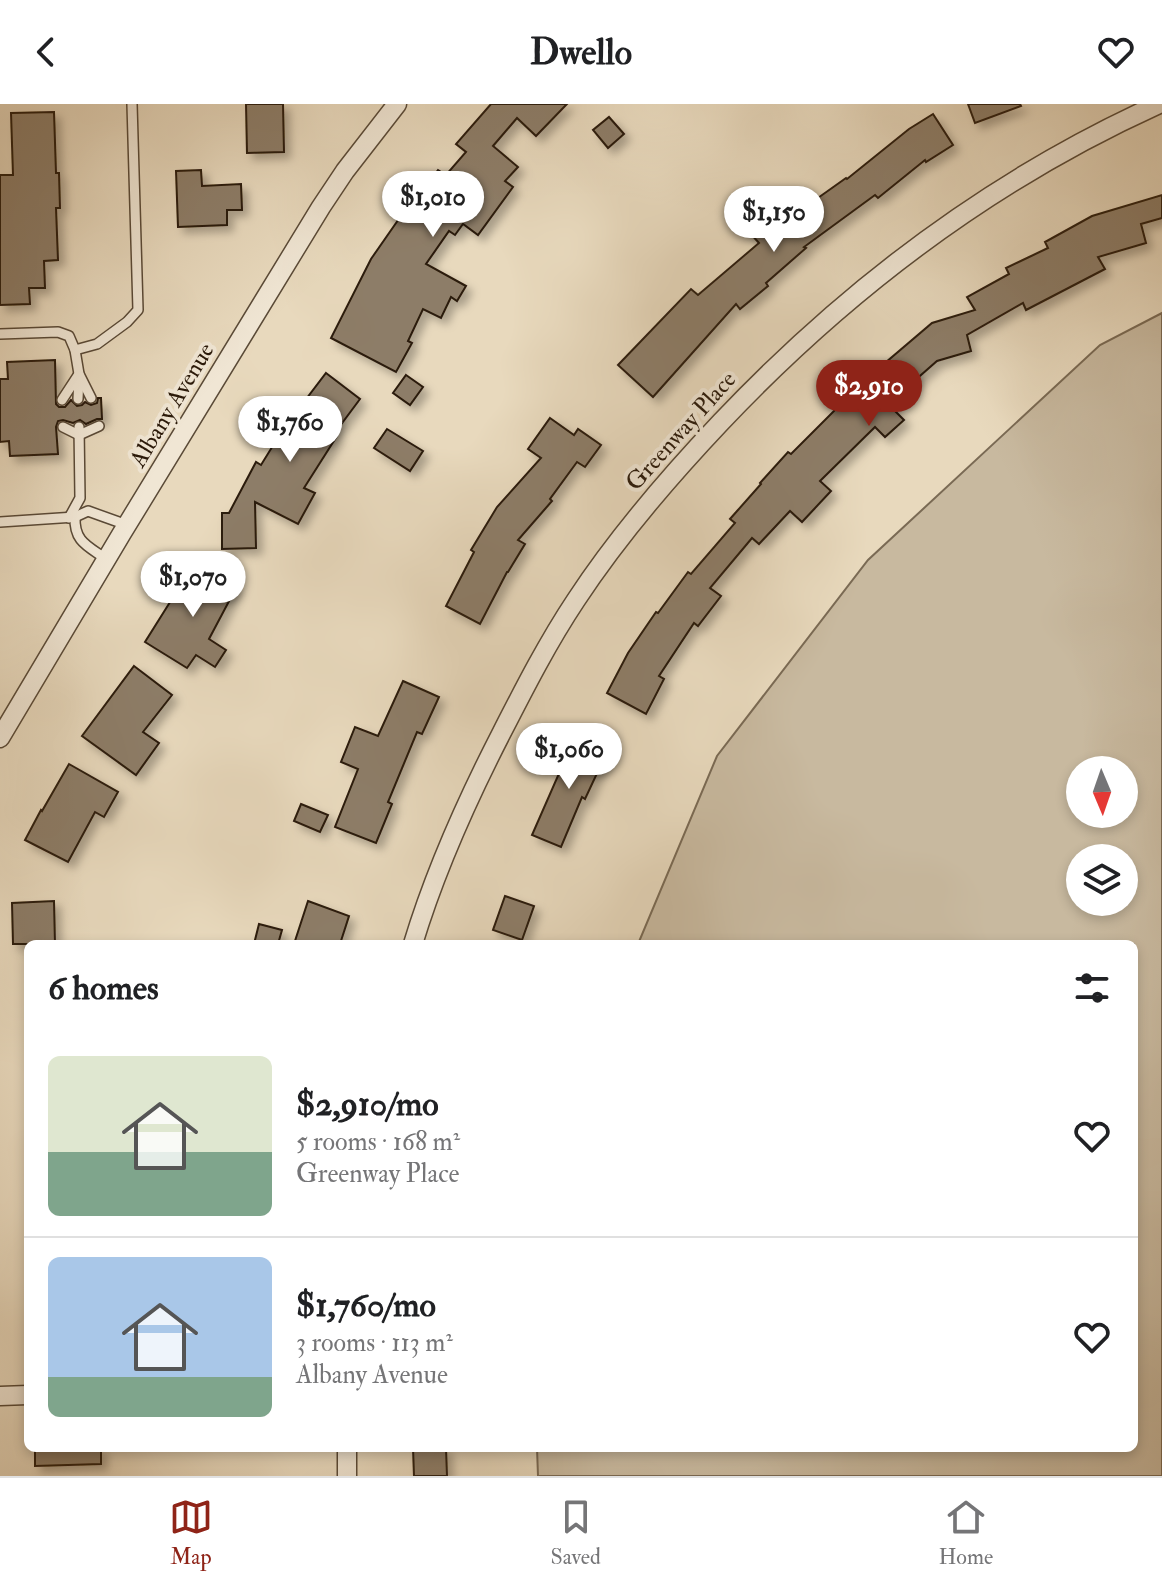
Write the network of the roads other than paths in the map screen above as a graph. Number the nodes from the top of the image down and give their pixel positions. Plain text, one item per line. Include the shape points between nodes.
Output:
1 (132, 104) edge
2 (397, 104) edge
3 (1159, 104) edge
4 (0, 334) edge
5 (75, 350) junction
6 (79, 374) junction
7 (94, 398) dead end
8 (78, 399) dead end
9 (62, 400) dead end
10 (95, 426) dead end
11 (63, 427) dead end
12 (79, 431) junction
13 (72, 518) junction
14 (0, 522) edge
15 (127, 525) junction
16 (107, 559) junction
17 (0, 738) edge
18 (414, 940) edge
19 (24, 1395) edge
20 (0, 1396) edge
21 (347, 1452) edge
22 (347, 1476) edge

1 - 5 lane via 138,310 97,344
2 - 15 street, Albany Avenue via 321,207
3 - 18 street, Greenway Place via 1069,148 900,260 777,364 677,469 603,560 549,643 464,809
4 - 5 lane via 58,332 69,336
5 - 6 lane
6 - 7 lane
6 - 8 lane
6 - 9 lane
10 - 12 lane
11 - 12 lane
12 - 13 lane via 80,498
13 - 14 lane
13 - 15 lane via 88,511
13 - 16 lane via 79,540
15 - 16 street, Albany Avenue
16 - 17 street, Albany Avenue
19 - 20 street
21 - 22 street

